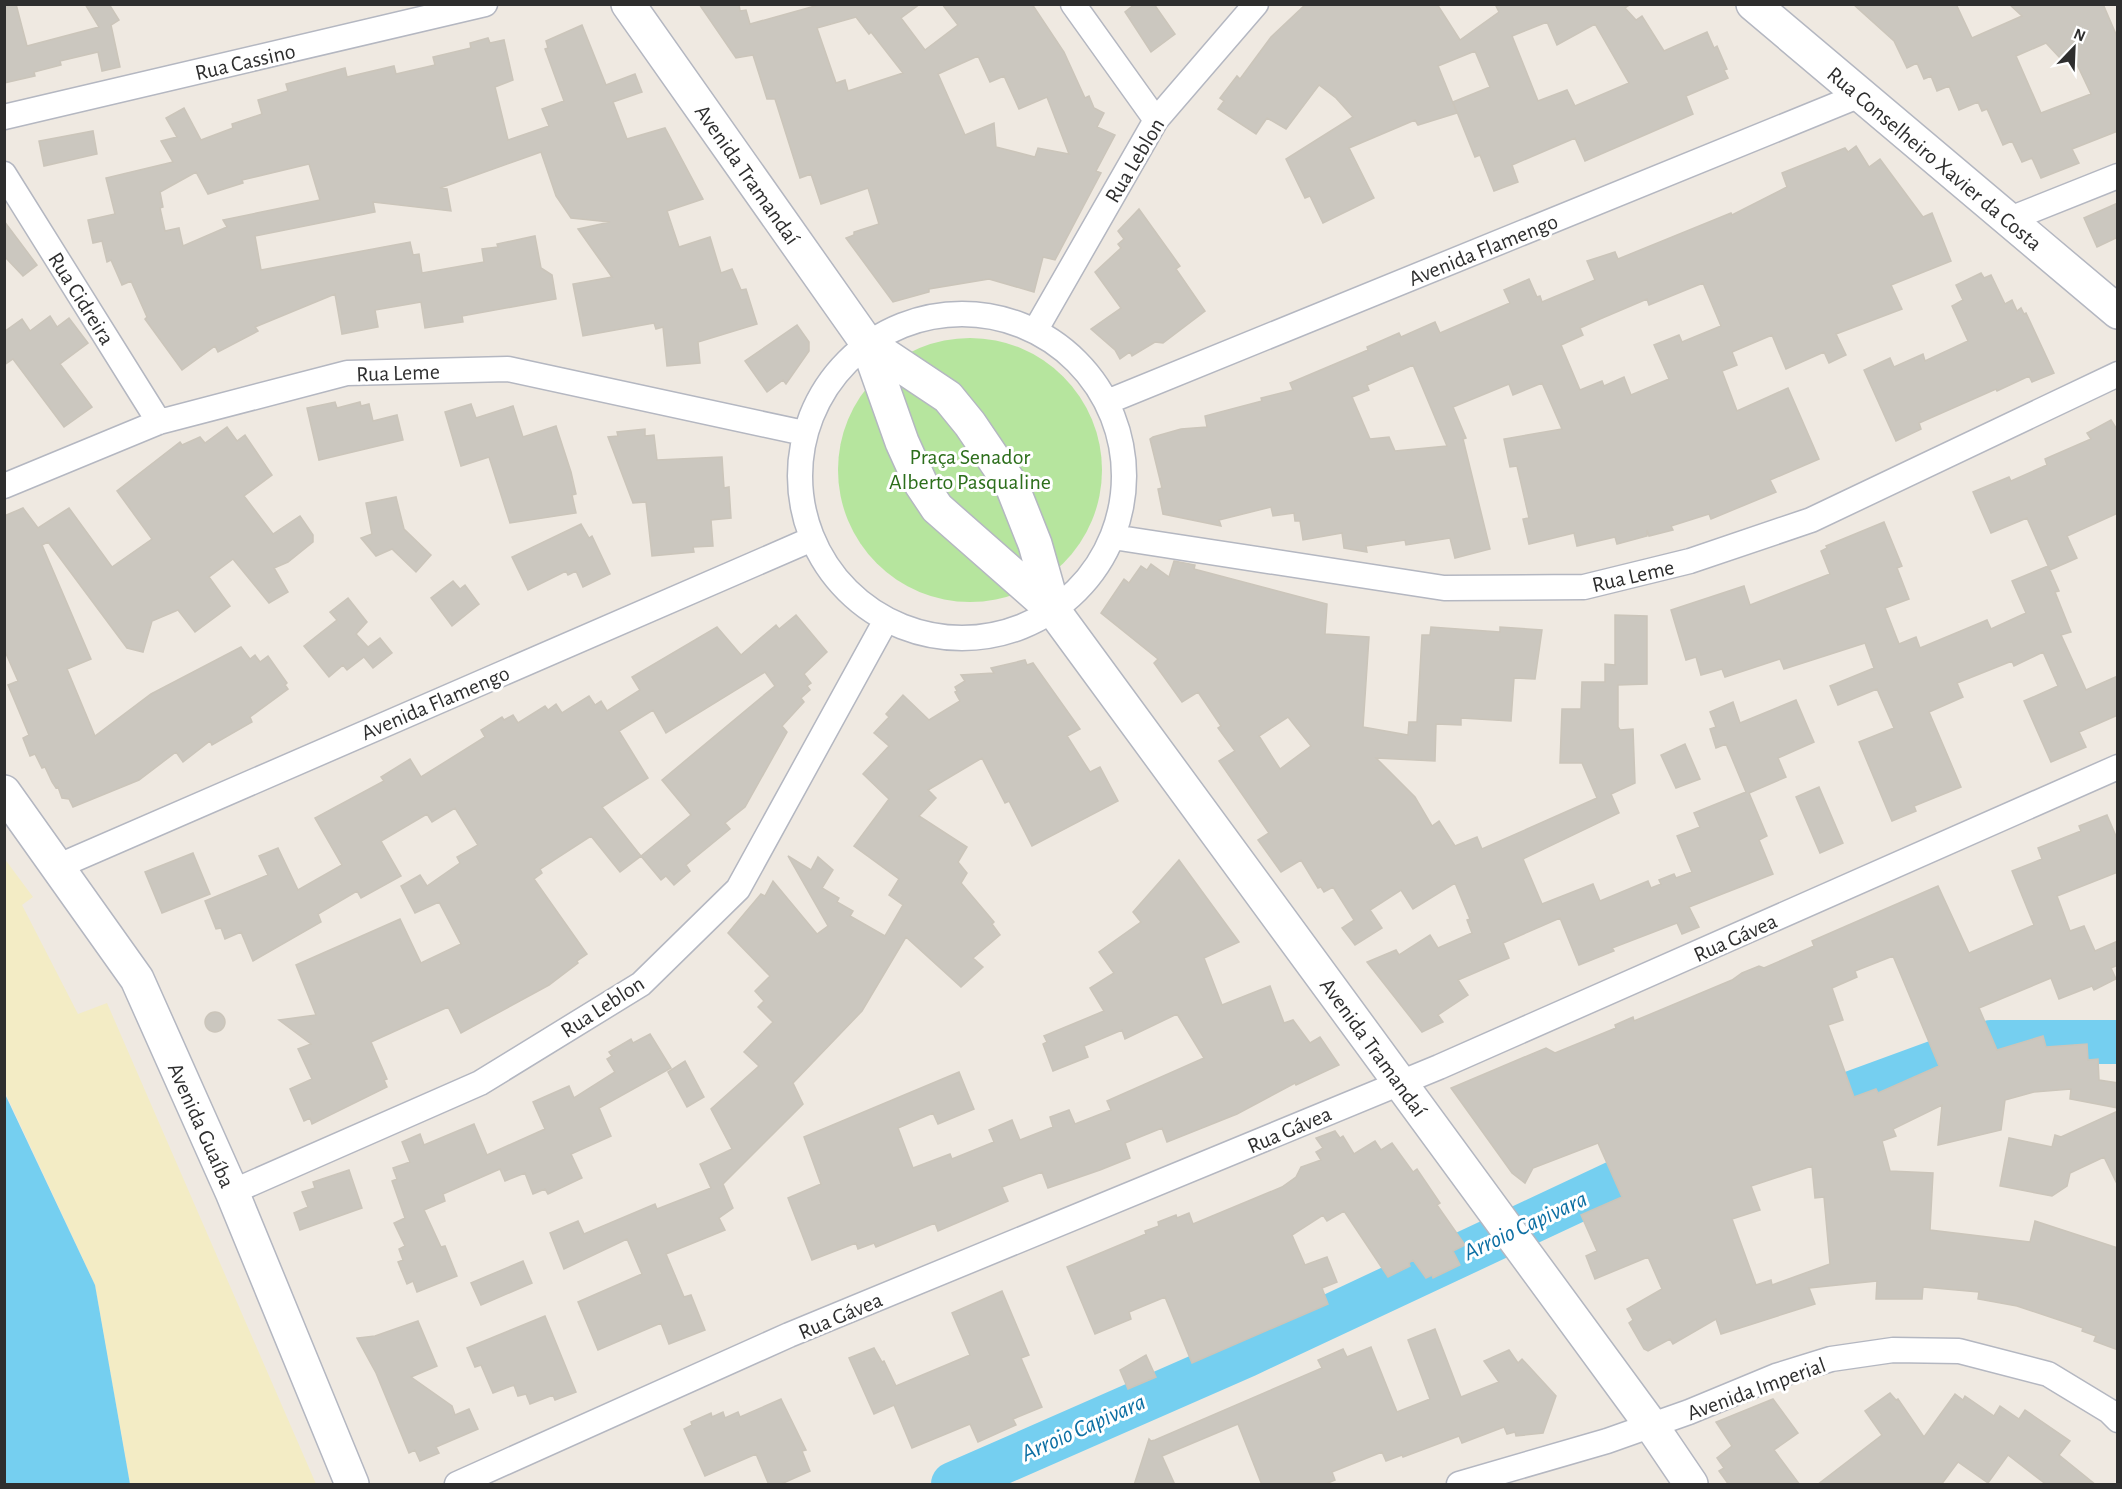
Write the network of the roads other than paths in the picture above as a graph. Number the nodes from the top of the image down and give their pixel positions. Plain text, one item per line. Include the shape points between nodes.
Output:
1 (485, 4) edge
2 (628, 4) edge
3 (1073, 4) edge
4 (1256, 4) edge
5 (1753, 4) edge
6 (1858, 96) junction
7 (4, 117) edge
8 (1156, 120) junction
9 (4, 174) edge
10 (2118, 176) edge
11 (2010, 219) junction
12 (2118, 312) edge
13 (1035, 331) junction
14 (867, 344) junction
15 (2118, 374) edge
16 (933, 386) junction
17 (1107, 402) junction
18 (893, 415) junction
19 (159, 422) junction
20 (804, 433) junction
21 (4, 486) edge
22 (1113, 537) junction
23 (812, 538) junction
24 (1035, 544) junction
25 (996, 561) junction
26 (1054, 611) junction
27 (886, 620) junction
28 (2118, 767) edge
29 (4, 792) edge
30 (59, 866) junction
31 (1400, 1083) junction
32 (232, 1192) junction
33 (2118, 1420) edge
34 (1651, 1425) junction
35 (352, 1485) edge
36 (457, 1485) edge
37 (1459, 1485) edge
38 (1691, 1485) edge

1 - 7 street, Rua Cassino
2 - 14 main road, Avenida Tramandaí
3 - 8 street
4 - 8 street, Rua Leblon
5 - 6 main road, Rua Conselheiro Xavier da Costa
6 - 11 main road, Rua Conselheiro Xavier da Costa
6 - 17 street, Avenida Flamengo
8 - 13 street, Rua Leblon
9 - 19 street, Rua Cidreira
10 - 11 street
11 - 12 main road, Rua Conselheiro Xavier da Costa
13 - 14 street via 988,316 925,318
13 - 17 street via 1077,361
14 - 16 main road, Avenida Tramandaí
14 - 18 main road, Avenida Tramandaí
14 - 20 street via 828,383
15 - 22 street, Rua Leme via 1810,520 1690,561 1584,587 1443,588
16 - 18 main road via 904,391 894,404
16 - 24 main road, Avenida Tramandaí via 948,397 1012,486
17 - 22 street via 1122,445 1125,490
18 - 25 main road, Avenida Tramandaí via 921,484 937,508
19 - 20 street, Rua Leme via 347,373 508,369
19 - 21 street, Rua Leme
20 - 23 street via 799,486
22 - 26 street via 1089,579
23 - 27 street via 838,582
23 - 30 street, Avenida Flamengo
24 - 25 main road via 1024,564 1011,566
24 - 26 main road, Avenida Tramandaí
25 - 26 main road, Avenida Tramandaí
26 - 27 street via 1014,630 971,638 927,635
26 - 31 main road, Avenida Tramandaí
27 - 32 street, Rua Leblon via 738,889 641,984 480,1083
28 - 31 street, Rua Gávea
29 - 30 main road, Avenida Guaíba
30 - 32 main road, Avenida Guaíba via 137,979
31 - 34 main road, Avenida Tramandaí
31 - 36 street, Rua Gávea via 789,1335
32 - 35 main road, Avenida Guaíba
33 - 34 street, Avenida Imperial via 2048,1374 1959,1352 1893,1350 1832,1359 1776,1376
34 - 37 street, Avenida Imperial
34 - 38 main road, Avenida Tramandaí

